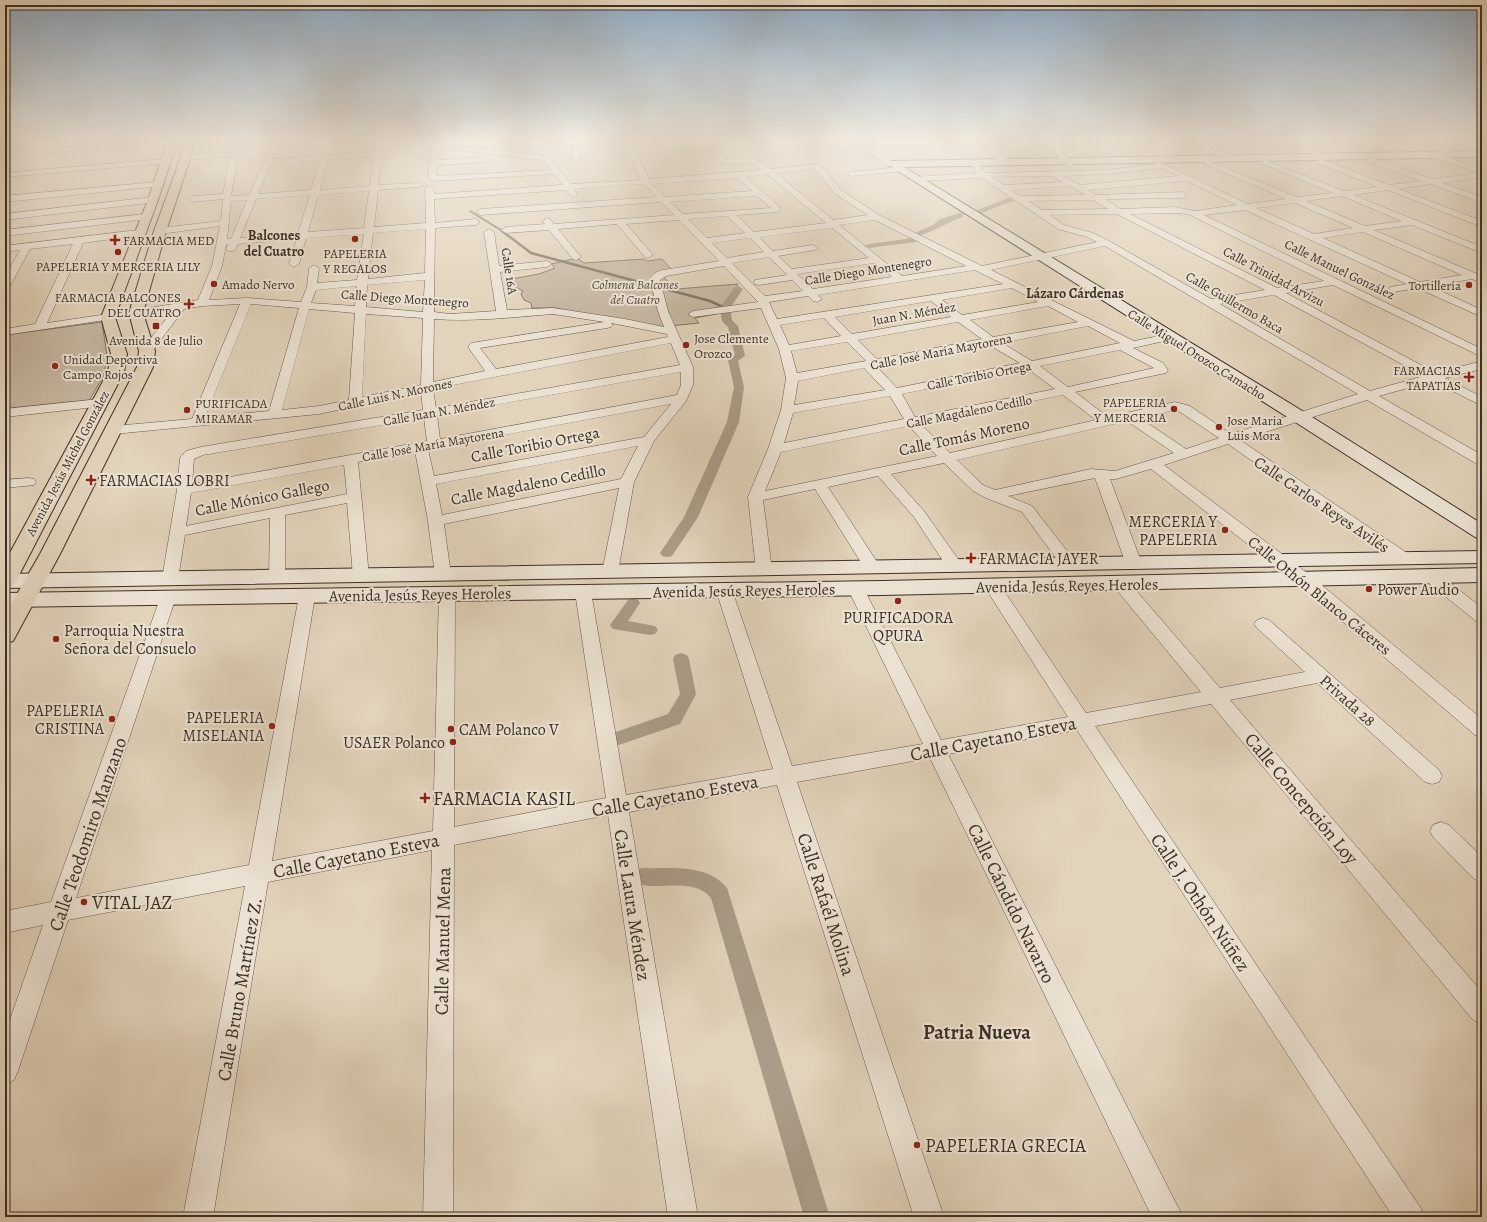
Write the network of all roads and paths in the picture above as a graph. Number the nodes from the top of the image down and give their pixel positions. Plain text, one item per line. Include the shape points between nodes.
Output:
1 (10, 196) edge
2 (154, 196) edge
3 (162, 196) edge
4 (172, 196) edge
5 (268, 196) edge
6 (313, 196) edge
7 (373, 196) edge
8 (429, 196) edge
9 (577, 196) edge
10 (661, 196) edge
11 (711, 196) edge
12 (762, 196) edge
13 (799, 196) edge
14 (844, 196) edge
15 (943, 196) edge
16 (1014, 196) edge
17 (1093, 196) edge
18 (1139, 196) edge
19 (1225, 196) edge
20 (1288, 196) edge
21 (1328, 196) edge
22 (1349, 196) edge
23 (1409, 196) edge
24 (1471, 196) edge
25 (253, 197) junction
26 (227, 198) junction
27 (1096, 198) junction
28 (194, 199) dead end
29 (664, 199) junction
30 (153, 200) junction
31 (1020, 200) junction
32 (1297, 200) junction
33 (1482, 200) edge
34 (584, 205) junction
35 (5, 207) edge
36 (1247, 207) junction
37 (538, 208) junction
38 (480, 212) dead end
39 (492, 212) junction
40 (1120, 212) junction
41 (1190, 212) junction
42 (5, 213) edge
43 (1040, 213) junction
44 (1482, 213) edge
45 (730, 214) junction
46 (1460, 216) junction
47 (5, 217) edge
48 (145, 217) junction
49 (876, 217) junction
50 (682, 218) junction
51 (1445, 218) dead end
52 (1429, 220) dead end
53 (620, 222) junction
54 (1414, 222) junction
55 (225, 223) junction
56 (833, 224) junction
57 (1482, 224) edge
58 (431, 225) junction
59 (552, 227) junction
60 (1364, 229) junction
61 (369, 230) junction
62 (506, 230) dead end
63 (160, 231) junction
64 (490, 232) dead end
65 (5, 233) edge
66 (139, 233) junction
67 (302, 235) junction
68 (752, 235) junction
69 (1312, 237) junction
70 (79, 240) junction
71 (235, 240) junction
72 (705, 241) junction
73 (222, 242) junction
74 (1106, 243) junction
75 (27, 246) junction
76 (5, 248) edge
77 (812, 248) dead end
78 (1482, 250) edge
79 (771, 254) junction
80 (648, 255) dead end
81 (576, 257) dead end
82 (1041, 257) junction
83 (877, 260) junction
84 (726, 262) junction
85 (294, 264) dead end
86 (547, 264) dead end
87 (217, 266) junction
88 (314, 268) dead end
89 (980, 268) junction
90 (496, 269) junction
91 (791, 274) junction
92 (430, 276) junction
93 (1479, 277) edge
94 (900, 279) junction
95 (758, 282) dead end
96 (1334, 282) junction
97 (362, 283) junction
98 (1014, 285) junction
99 (1417, 285) junction
100 (5, 286) edge
101 (312, 287) junction
102 (1394, 289) dead end
103 (1276, 292) junction
104 (811, 293) junction
105 (933, 298) junction
106 (247, 301) junction
107 (764, 302) junction
108 (1048, 302) junction
109 (202, 303) junction
110 (1209, 303) junction
111 (305, 305) junction
112 (180, 308) junction
113 (360, 309) junction
114 (663, 311) junction
115 (136, 313) junction
116 (693, 314) dead end
117 (830, 314) junction
118 (1482, 314) edge
119 (430, 315) junction
120 (502, 315) junction
121 (108, 317) junction
122 (961, 319) junction
123 (625, 322) junction
124 (774, 323) junction
125 (1089, 323) junction
126 (39, 327) junction
127 (5, 332) edge
128 (673, 336) junction
129 (1169, 336) junction
130 (851, 338) junction
131 (991, 341) junction
132 (1127, 345) junction
133 (785, 349) junction
134 (147, 351) junction
135 (1482, 353) edge
136 (871, 364) junction
137 (1031, 365) junction
138 (1482, 365) edge
139 (687, 367) junction
140 (492, 373) junction
141 (1432, 376) junction
142 (792, 378) junction
143 (427, 388) junction
144 (1066, 391) junction
145 (894, 392) junction
146 (1367, 395) junction
147 (682, 398) junction
148 (1482, 402) edge
149 (100, 403) junction
150 (355, 403) junction
151 (1180, 407) joint
152 (787, 410) junction
153 (5, 413) edge
154 (275, 413) junction
155 (430, 413) junction
156 (1128, 416) junction
157 (1298, 416) junction
158 (197, 421) junction
159 (1105, 421) junction
160 (912, 422) junction
161 (114, 430) junction
162 (648, 440) junction
163 (1228, 440) junction
164 (427, 445) junction
165 (774, 449) junction
166 (191, 454) joint
167 (1185, 454) junction
168 (947, 458) junction
169 (351, 459) junction
170 (1482, 461) edge
171 (1154, 464) junction
172 (881, 471) junction
173 (1101, 474) junction
174 (428, 481) junction
175 (29, 482) dead end
176 (627, 482) junction
177 (5, 484) edge
178 (819, 484) junction
179 (184, 490) junction
180 (991, 495) junction
181 (354, 497) junction
182 (755, 497) junction
183 (278, 512) junction
184 (436, 521) junction
185 (178, 532) junction
186 (1482, 533) edge
187 (1482, 557) edge
188 (1404, 559) junction
189 (1281, 561) junction
190 (1134, 564) junction
191 (1070, 565) junction
192 (955, 566) junction
193 (873, 568) junction
194 (764, 570) junction
195 (610, 572) junction
196 (1482, 575) edge
197 (361, 576) junction
198 (277, 577) junction
199 (1432, 577) junction
200 (1305, 580) junction
201 (5, 581) edge
202 (445, 584) junction
203 (1121, 584) junction
204 (992, 586) junction
205 (169, 588) junction
206 (856, 589) junction
207 (724, 590) junction
208 (583, 592) junction
209 (21, 594) edge
210 (307, 596) junction
211 (1482, 617) edge
212 (1263, 624) dead end
213 (5, 635) edge
214 (1321, 676) junction
215 (1216, 696) junction
216 (1082, 721) junction
217 (1482, 730) edge
218 (936, 749) junction
219 (785, 776) junction
220 (1432, 776) dead end
221 (617, 805) junction
222 (1441, 830) dead end
223 (443, 838) junction
224 (1482, 872) edge
225 (259, 873) junction
226 (60, 911) junction
227 (5, 922) edge
228 (1482, 1011) edge
229 (5, 1072) edge
230 (198, 1217) edge
231 (438, 1217) edge
232 (683, 1217) edge
233 (929, 1217) edge
234 (1168, 1217) edge
235 (1410, 1217) edge

1 - 35 street
2 - 30 main road
3 - 30 main road
4 - 63 main road
5 - 25 street
6 - 67 street
7 - 61 street
8 - 58 street, Calle Manuel Mena
9 - 34 street
10 - 29 street
11 - 29 street
12 - 45 street via 776,208 775,210
13 - 56 street
14 - 49 street
15 - 82 street, Calle Miguel Orozco Camacho
16 - 31 street, Calle Guillermo Baca
17 - 27 street, Calle Trinidad Arvizu
18 - 27 street
19 - 36 street
20 - 32 street
21 - 32 street
22 - 54 street
23 - 46 street
24 - 33 street
25 - 26 street
25 - 71 street
26 - 28 street
26 - 55 street
27 - 31 street
27 - 40 street, Calle Trinidad Arvizu
29 - 34 street
29 - 50 street
30 - 42 street
30 - 47 street
30 - 48 main road
30 - 63 main road via 160,200 162,203 156,224
31 - 43 street, Calle Guillermo Baca
32 - 36 street
32 - 60 street
34 - 37 street
36 - 41 street
36 - 69 street
37 - 39 street
37 - 59 street
38 - 39 street
39 - 58 street via 468,222
40 - 41 street
40 - 43 street
40 - 103 street, Calle Trinidad Arvizu
41 - 96 street, Calle Manuel González
43 - 74 street, Calle Guillermo Baca via 1063,228 1090,235
44 - 46 street
45 - 50 street
45 - 68 street
46 - 51 street
46 - 57 street
48 - 65 street
48 - 66 main road
49 - 56 street
49 - 89 street
50 - 53 street
50 - 72 street
52 - 54 street
53 - 59 street
53 - 80 street
54 - 60 street
54 - 78 street
55 - 63 street
55 - 73 street
56 - 68 street
56 - 83 street
58 - 61 street
58 - 92 street, Calle Manuel Mena
59 - 62 street
59 - 81 street
60 - 69 street
60 - 93 street
61 - 67 street
61 - 97 street
63 - 115 main road
64 - 90 street, Calle 16A
66 - 70 street
66 - 121 main road
67 - 71 street
67 - 85 street
68 - 72 street
68 - 79 street
69 - 99 street
70 - 75 street
70 - 126 street
71 - 73 street
71 - 87 street via 227,256
72 - 84 street
73 - 87 street
74 - 82 street, Calle Diego Montenegro
74 - 110 street, Calle Guillermo Baca
75 - 76 street
75 - 100 street
77 - 79 street
79 - 84 street
79 - 91 street
82 - 89 street, Calle Diego Montenegro
82 - 129 street, Calle Miguel Orozco Camacho
83 - 91 street
83 - 94 street
84 - 107 street
84 - 114 street via 656,277
86 - 90 street
87 - 109 street
88 - 101 street
89 - 94 street, Calle Diego Montenegro
89 - 98 street
90 - 120 street, Calle 16A
91 - 95 street
91 - 104 street
92 - 97 street
92 - 119 street, Calle Manuel Mena
93 - 99 street
94 - 104 street, Calle Diego Montenegro
96 - 103 street
96 - 135 street, Calle Manuel González
97 - 101 street
97 - 113 street
98 - 105 street
98 - 108 street
99 - 102 street
99 - 118 street
101 - 111 street
103 - 110 street
103 - 141 street, Calle Trinidad Arvizu
104 - 107 street, Calle Diego Montenegro
104 - 117 street
105 - 117 street
105 - 122 street
106 - 109 street, Calle Diego Montenegro
106 - 111 street, Calle Diego Montenegro
106 - 158 street
107 - 116 street, Calle Diego Montenegro
107 - 124 street
108 - 122 street, Juan N. Méndez
108 - 125 street
109 - 112 street, Calle Diego Montenegro
110 - 146 street, Calle Guillermo Baca
111 - 113 street, Calle Diego Montenegro
111 - 154 street
112 - 115 street, Calle Diego Montenegro
112 - 134 street
113 - 119 street, Calle Diego Montenegro
113 - 150 street
114 - 123 street via 649,318
114 - 128 street
115 - 134 main road, Avenida Jesús Michel González
117 - 124 street
117 - 130 street
119 - 120 street, Calle Diego Montenegro
119 - 143 street, Calle Manuel Mena
120 - 123 street, Calle Diego Montenegro via 553,311
121 - 126 street
121 - 149 main road, Avenida Jesús Michel González via 119,354 116,372
122 - 130 street, Juan N. Méndez
122 - 131 street
123 - 128 street, Calle Diego Montenegro
123 - 140 street via 475,344 474,347
124 - 133 street
125 - 131 street, Calle José María Maytorena
125 - 132 street
126 - 127 street
128 - 139 street
128 - 140 street, Calle Luis N. Morones
129 - 132 street, Calle Toribio Ortega
129 - 157 street, Calle Miguel Orozco Camacho
130 - 133 street, Juan N. Méndez
130 - 136 street
131 - 136 street, Calle José María Maytorena
131 - 137 street
132 - 137 street, Calle Toribio Ortega
132 - 144 street, Calle Magdaleno Cedillo via 1162,369
133 - 142 street
134 - 161 main road, Avenida Jesús Michel González via 145,367
136 - 142 street, Calle José María Maytorena
136 - 145 street
137 - 144 street
137 - 145 street, Calle Toribio Ortega
138 - 141 street
139 - 147 street via 687,386
139 - 155 street, Calle Juan N. Méndez
140 - 143 street, Calle Luis N. Morones
141 - 146 street
141 - 148 street, Calle Trinidad Arvizu
142 - 152 street
143 - 150 street, Calle Luis N. Morones
143 - 155 street, Calle Manuel Mena
144 - 159 street
144 - 160 street, Calle Magdaleno Cedillo
145 - 152 street, Calle Toribio Ortega
145 - 160 street
146 - 157 street
146 - 170 street, Calle Guillermo Baca
147 - 162 street
147 - 164 street, Calle José María Maytorena
149 - 153 street
149 - 201 main road, Avenida Jesús Michel González
150 - 154 street, Calle Luis N. Morones via 319,410
151 - 156 street, Calle Tomás Moreno via 1172,406
151 - 163 street, Calle Carlos Reyes Avilés
152 - 165 street
154 - 158 street, Calle Luis N. Morones
155 - 164 street, Calle Manuel Mena
155 - 166 street, Calle Juan N. Méndez
156 - 159 street, Calle Tomás Moreno
156 - 167 street
157 - 163 street
157 - 186 street, Calle Miguel Orozco Camacho
158 - 161 street, Calle Luis N. Morones
159 - 168 street, Calle Tomás Moreno
160 - 165 street, Calle Magdaleno Cedillo
160 - 168 street
161 - 209 main road, Avenida Jesús Michel González via 50,554
162 - 174 street, Calle Toribio Ortega
162 - 176 street
163 - 167 street
163 - 188 street, Calle Carlos Reyes Avilés
164 - 169 street, Calle José María Maytorena
164 - 174 street, Calle Manuel Mena
165 - 182 street
166 - 179 street, Calle Teodomiro Manzano via 187,458
167 - 171 street
168 - 172 street, Calle Tomás Moreno
168 - 180 street via 978,488
169 - 179 street, Calle José María Maytorena
169 - 181 street
171 - 173 street via 1116,475
171 - 189 street, Calle Othón Blanco Cáceres
172 - 178 street, Calle Tomás Moreno
172 - 192 street via 919,514
173 - 180 street via 1083,475
173 - 190 street
174 - 184 street, Calle Manuel Mena
175 - 177 street
176 - 184 street, Calle Magdaleno Cedillo
176 - 195 street
178 - 182 street, Calle Tomás Moreno
178 - 193 street
179 - 185 street, Calle Teodomiro Manzano
180 - 191 street via 1027,510
181 - 183 street, Calle Mónico Gallego
181 - 197 street
182 - 194 street
183 - 185 street, Calle Mónico Gallego
183 - 198 street
184 - 202 street, Calle Manuel Mena
185 - 205 street, Calle Teodomiro Manzano
187 - 188 street, Avenida Jesús Reyes Heroles
188 - 189 street, Avenida Jesús Reyes Heroles
189 - 190 street, Avenida Jesús Reyes Heroles
189 - 200 street, Calle Othón Blanco Cáceres
190 - 191 street, Avenida Jesús Reyes Heroles
191 - 192 street, Avenida Jesús Reyes Heroles
192 - 193 street, Avenida Jesús Reyes Heroles
193 - 194 street, Avenida Jesús Reyes Heroles
194 - 195 street, Avenida Jesús Reyes Heroles
195 - 202 street, Avenida Jesús Reyes Heroles
196 - 199 street, Avenida Jesús Reyes Heroles
197 - 198 street, Avenida Jesús Reyes Heroles
197 - 202 street, Avenida Jesús Reyes Heroles
198 - 205 street, Avenida Jesús Reyes Heroles
199 - 200 street, Avenida Jesús Reyes Heroles
199 - 211 street
200 - 203 street, Avenida Jesús Reyes Heroles
200 - 217 street, Calle Othón Blanco Cáceres
201 - 209 street, Avenida Jesús Reyes Heroles
202 - 208 street, Avenida Jesús Reyes Heroles
202 - 210 street, Avenida Jesús Reyes Heroles
202 - 223 street, Calle Manuel Mena
203 - 204 street, Avenida Jesús Reyes Heroles
203 - 215 street, Calle Concepción Loy
204 - 206 street, Avenida Jesús Reyes Heroles
204 - 216 street, Calle J. Othón Núñez
205 - 209 street, Avenida Jesús Reyes Heroles
205 - 210 street, Avenida Jesús Reyes Heroles
205 - 226 street, Calle Teodomiro Manzano
206 - 207 street, Avenida Jesús Reyes Heroles
206 - 218 street, Calle Cándido Navarro
207 - 208 street, Avenida Jesús Reyes Heroles
207 - 219 street, Calle Rafaél Molina
208 - 221 street, Calle Laura Méndez
209 - 213 main road
210 - 225 street, Calle Bruno Martínez Z.
212 - 214 street, Privada 28
214 - 215 street, Calle Cayetano Esteva
214 - 220 street, Privada 28
215 - 216 street, Calle Cayetano Esteva
215 - 228 street, Calle Concepción Loy
216 - 218 street, Calle Cayetano Esteva
216 - 235 street, Calle J. Othón Núñez
218 - 219 street, Calle Cayetano Esteva
218 - 234 street, Calle Cándido Navarro
219 - 221 street, Calle Cayetano Esteva
219 - 233 street, Calle Rafaél Molina
221 - 223 street, Calle Cayetano Esteva
221 - 232 street, Calle Laura Méndez
222 - 224 street
223 - 225 street, Calle Cayetano Esteva
223 - 231 street, Calle Manuel Mena
225 - 226 street, Calle Cayetano Esteva
225 - 230 street, Calle Bruno Martínez Z.
226 - 227 street, Calle Cayetano Esteva
226 - 229 street, Calle Teodomiro Manzano

